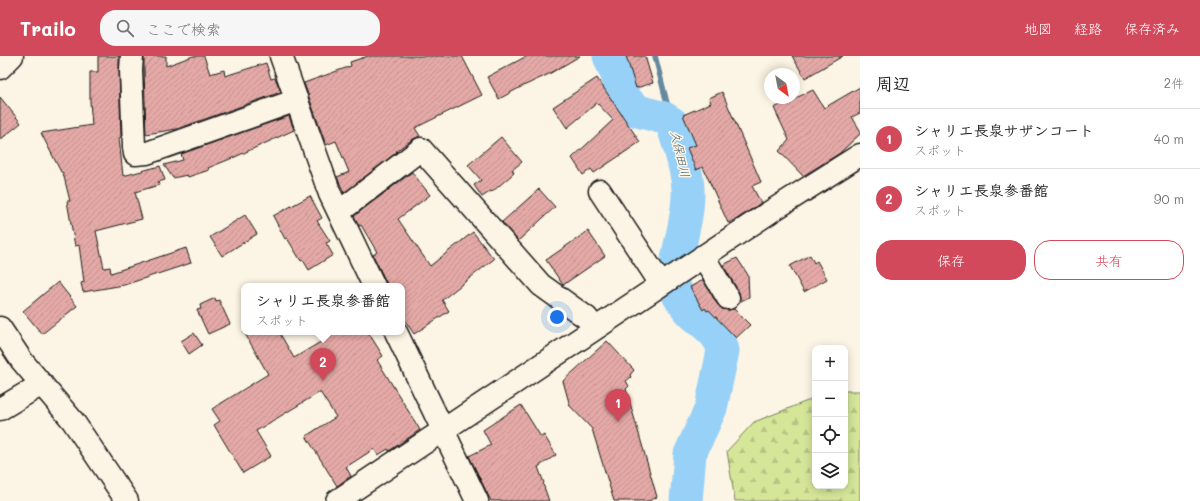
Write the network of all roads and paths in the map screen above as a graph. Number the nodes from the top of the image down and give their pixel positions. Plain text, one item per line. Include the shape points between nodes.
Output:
1 (12, 56) edge
2 (132, 56) edge
3 (281, 56) edge
4 (0, 68) edge
5 (297, 100) junction
6 (860, 155) edge
7 (600, 191) dead end
8 (339, 212) junction
9 (703, 256) junction
10 (373, 283) edge
11 (661, 284) junction
12 (728, 298) dead end
13 (0, 328) edge
14 (595, 328) junction
15 (397, 335) edge
16 (42, 384) junction
17 (0, 409) edge
18 (442, 430) junction
19 (126, 501) edge
20 (337, 501) edge
21 (477, 501) edge

1 - 4 street
2 - 5 street via 135,154 147,153
3 - 5 street
5 - 8 street via 330,194
6 - 9 street
7 - 11 street
8 - 10 street
8 - 14 street via 421,149 541,285 587,318
9 - 11 street
9 - 12 street
11 - 14 street
13 - 16 street via 22,361
14 - 18 street
15 - 18 street
16 - 17 street
16 - 19 street via 73,421
18 - 20 street
18 - 21 street

